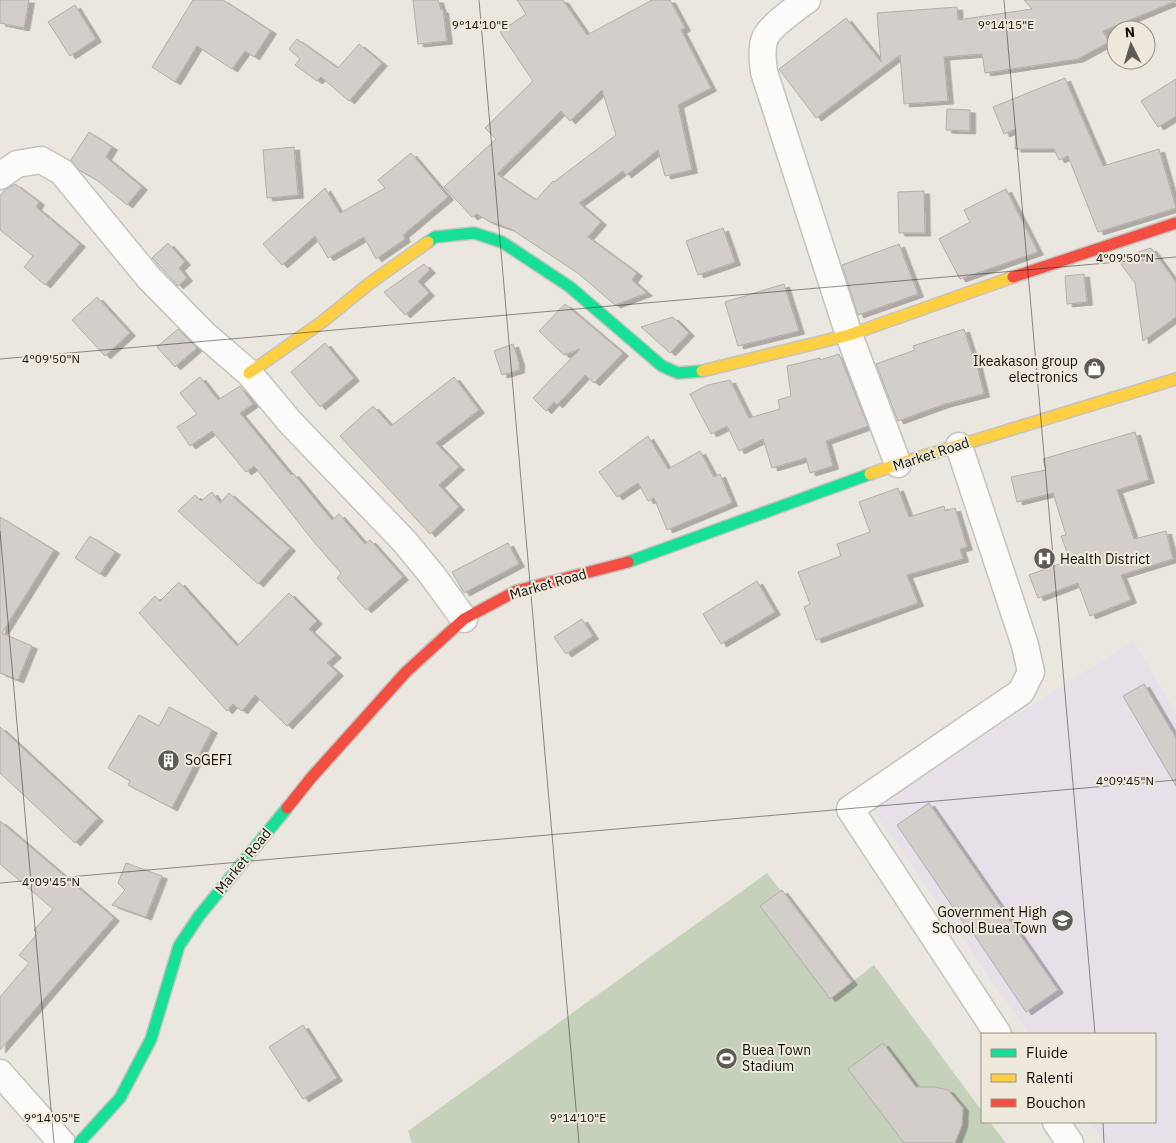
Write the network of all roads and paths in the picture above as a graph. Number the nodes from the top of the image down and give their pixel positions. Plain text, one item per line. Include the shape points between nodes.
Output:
1 (807, 0) edge
2 (0, 176) edge
3 (1176, 223) edge
4 (849, 335) junction
5 (249, 374) junction
6 (1176, 379) edge
7 (959, 446) junction
8 (898, 464) junction
9 (464, 619) junction
10 (997, 1033) edge
11 (0, 1073) edge
12 (1057, 1123) edge
13 (62, 1143) edge
14 (79, 1143) edge
15 (1070, 1143) edge

1 - 4 street via 781,19 764,38 764,72
2 - 5 street via 17,164 41,160 62,172 149,278
3 - 4 main road
4 - 5 main road via 697,372 678,373 662,366 570,287 502,242 474,233 435,237
4 - 8 street
5 - 9 street via 290,422 405,542
6 - 7 main road, Market Road
7 - 8 main road, Market Road
7 - 10 street via 1031,672 1021,692 850,809
8 - 9 main road, Market Road via 616,566 516,590
9 - 14 main road, Market Road via 406,672 311,778 199,916 179,946 152,1039 120,1098
11 - 13 street
12 - 15 street

